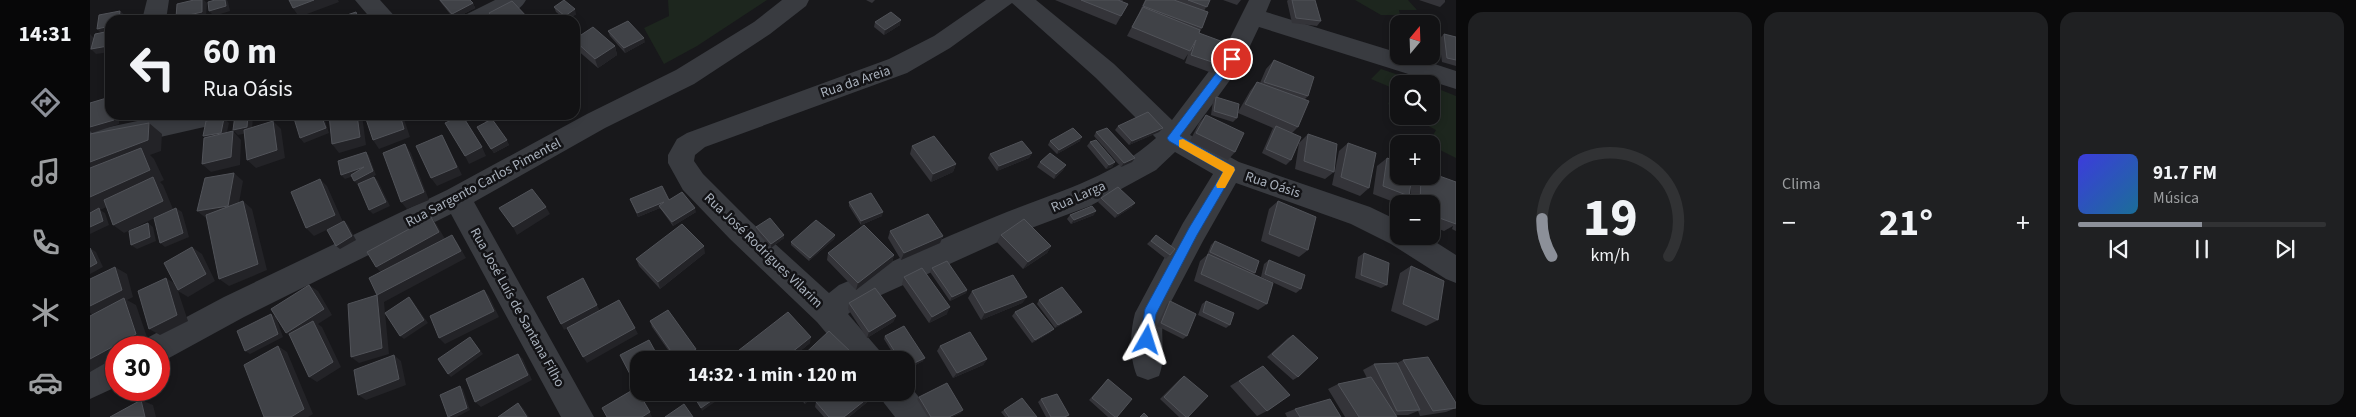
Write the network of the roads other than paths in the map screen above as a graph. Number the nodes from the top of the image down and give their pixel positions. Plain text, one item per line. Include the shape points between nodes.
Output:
1 (158, 0) edge
2 (366, 0) edge
3 (515, 0) edge
4 (798, 0) edge
5 (1005, 0) edge
6 (1256, 8) edge
7 (155, 15) edge
8 (381, 15) edge
9 (485, 15) edge
10 (1456, 80) edge
11 (172, 120) edge
12 (131, 125) edge
13 (1173, 138) junction
14 (696, 140) joint
15 (90, 142) edge
16 (1230, 170) junction
17 (457, 198) junction
18 (1390, 231) edge
19 (1415, 245) edge
20 (1456, 270) edge
21 (828, 312) junction
22 (170, 341) edge
23 (860, 351) edge
24 (1148, 364) dead end
25 (105, 376) edge
26 (90, 384) edge
27 (902, 401) edge
28 (578, 417) edge
29 (915, 417) edge

1 - 7 street
2 - 8 street
3 - 9 street
4 - 17 street, Rua Sargento Carlos Pimentel via 762,28 685,77 596,121
5 - 13 street, Rua Oásis via 1105,71
5 - 14 street, Rua da Areia via 942,42 898,66
6 - 10 street
6 - 13 street, Rua Larga via 1232,59
11 - 12 street
12 - 15 street
13 - 16 street, Rua Oásis
13 - 21 street, Rua Larga via 1147,162 1080,198 1008,224 868,286
14 - 21 street, Rua José Rodrigues Vilarim via 680,155 681,163 693,182
16 - 18 street, Rua Oásis via 1360,215
16 - 24 street via 1150,313 1147,325
17 - 22 street, Rua Sargento Carlos Pimentel via 234,306
17 - 28 street, Rua José Luís de Santana Filho
19 - 20 street, Rua Oásis
21 - 23 street, Rua José Rodrigues Vilarim
25 - 26 street
27 - 29 street

